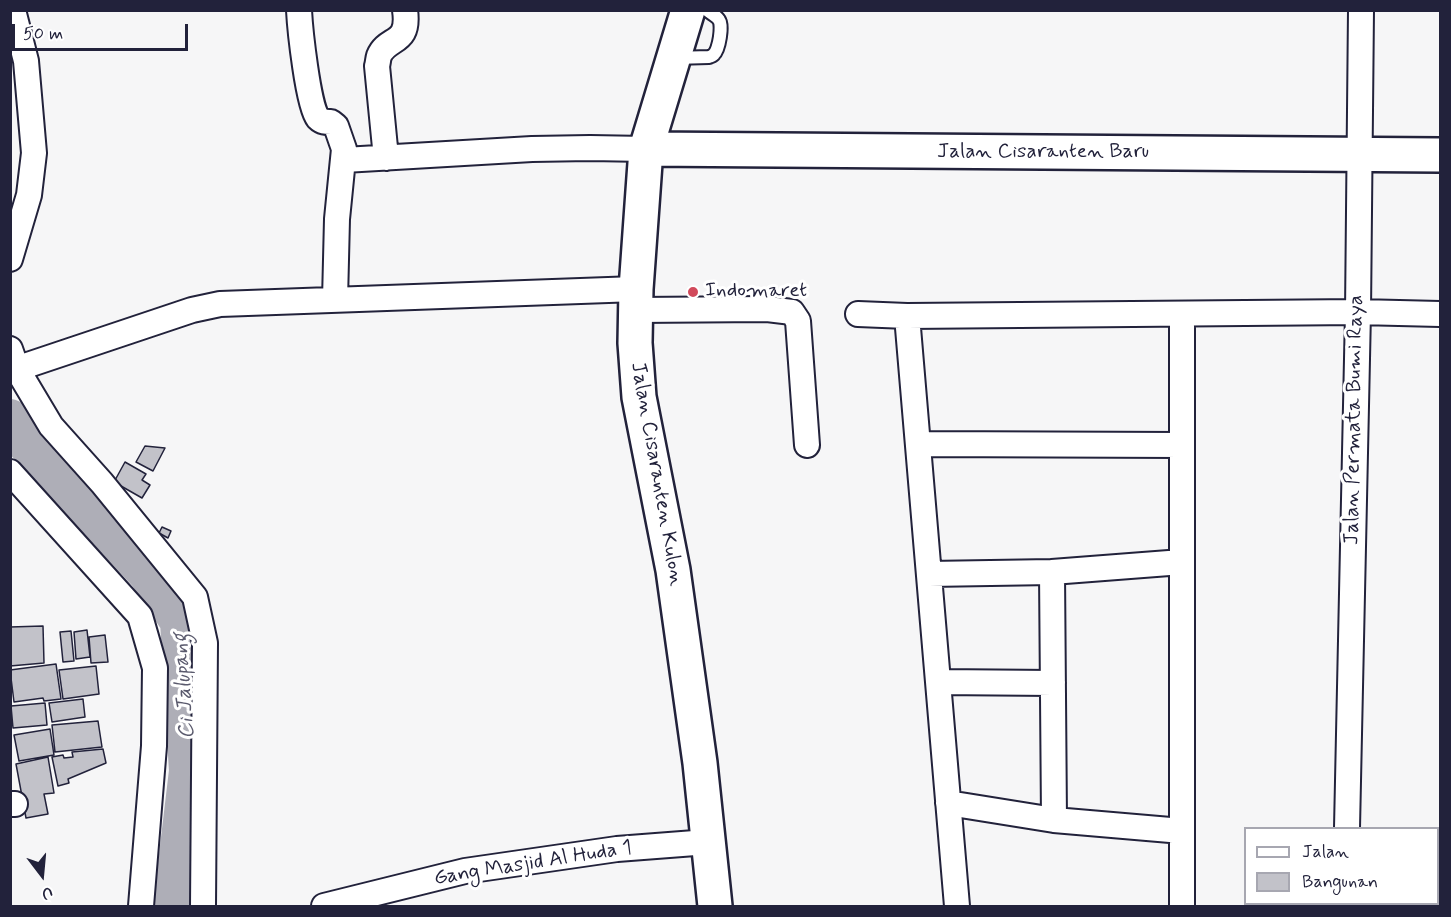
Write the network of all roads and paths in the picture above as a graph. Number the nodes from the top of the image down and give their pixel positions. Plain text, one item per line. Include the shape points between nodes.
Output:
1 (13, 10) edge
2 (298, 10) edge
3 (405, 10) edge
4 (688, 10) edge
5 (707, 10) edge
6 (1361, 10) edge
7 (673, 58) junction
8 (646, 149) junction
9 (1359, 155) junction
10 (1440, 155) edge
11 (386, 158) junction
12 (344, 160) junction
13 (10, 259) edge
14 (335, 300) junction
15 (636, 300) junction
16 (1358, 312) junction
17 (858, 314) dead end
18 (1182, 314) junction
19 (1440, 314) edge
20 (907, 316) junction
21 (13, 363) edge
22 (918, 444) junction
23 (807, 445) dead end
24 (1182, 445) junction
25 (10, 472) edge
26 (1182, 562) junction
27 (1052, 572) junction
28 (929, 574) junction
29 (938, 682) junction
30 (1053, 683) junction
31 (948, 803) junction
32 (1054, 820) junction
33 (1347, 827) edge
34 (1182, 831) junction
35 (708, 842) junction
36 (141, 906) edge
37 (203, 906) edge
38 (324, 906) edge
39 (715, 906) edge
40 (957, 906) edge
41 (1182, 906) edge

1 - 13 street via 26,61 34,153 29,195
2 - 12 street via 312,102 317,117 336,126
3 - 11 street via 404,33 380,54 377,66
4 - 7 main road, Jalan Cisaranten Kulon
5 - 7 lane via 721,22 716,52 709,57
6 - 9 street, Jalan Permata Bumi Raya
7 - 8 main road, Jalan Cisaranten Kulon
8 - 9 main road, Jalan Cisaranten Baru
8 - 11 street via 532,149
8 - 15 main road, Jalan Cisaranten Kulon
9 - 10 main road, Jalan Cisaranten Baru
9 - 16 street, Jalan Permata Bumi Raya
11 - 12 street
12 - 14 street via 337,219
14 - 15 street
14 - 21 street via 220,304 80,349
15 - 23 street via 792,312 798,321
15 - 35 main road, Jalan Cisaranten Kulon via 639,397 673,570
16 - 18 street
16 - 19 street
16 - 33 street, Jalan Permata Bumi Raya
17 - 20 street
18 - 20 street
18 - 24 street
20 - 22 street
21 - 37 street via 51,426 195,597 205,643
22 - 24 street
22 - 28 street
24 - 26 street
25 - 36 street via 140,616 154,668 154,746
26 - 27 street
26 - 34 street
27 - 28 street
27 - 30 street
28 - 29 street
29 - 30 street
29 - 31 street
30 - 32 street
31 - 32 street
31 - 40 street
32 - 34 street
34 - 41 street
35 - 38 street, Gang Masjid Al Huda 1 via 617,849 465,871
35 - 39 main road, Jalan Cisaranten Kulon

